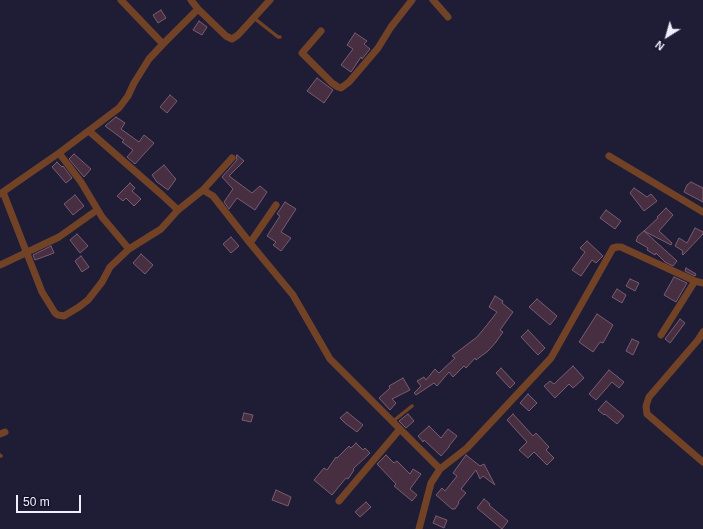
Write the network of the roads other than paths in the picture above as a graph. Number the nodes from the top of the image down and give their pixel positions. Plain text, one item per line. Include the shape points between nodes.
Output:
1 (121, 0) edge
2 (191, 0) edge
3 (270, 0) edge
4 (412, 0) edge
5 (432, 0) edge
6 (198, 10) junction
7 (448, 17) dead end
8 (254, 18) junction
9 (320, 31) dead end
10 (280, 37) dead end
11 (163, 44) junction
12 (89, 131) junction
13 (59, 153) junction
14 (609, 156) dead end
15 (232, 158) dead end
16 (203, 190) junction
17 (2, 193) edge
18 (276, 205) dead end
19 (97, 210) junction
20 (178, 210) junction
21 (703, 212) edge
22 (250, 243) junction
23 (129, 248) junction
24 (26, 252) junction
25 (0, 265) edge
26 (694, 281) junction
27 (703, 283) edge
28 (703, 332) edge
29 (661, 335) dead end
30 (412, 406) dead end
31 (392, 422) junction
32 (400, 429) junction
33 (703, 462) edge
34 (440, 469) junction
35 (339, 501) dead end
36 (419, 529) edge

1 - 11 street
2 - 6 street
3 - 8 street
4 - 9 street via 378,48 341,88 332,83 302,53
5 - 7 street
6 - 8 street via 232,39
6 - 11 street
8 - 10 lane
11 - 12 street via 145,65 119,108
12 - 13 street
12 - 20 street
13 - 17 street
13 - 19 street via 81,182
14 - 21 street
15 - 16 street
16 - 20 street
16 - 22 street via 212,196
17 - 24 street
18 - 22 street
19 - 23 street
19 - 24 street via 59,237
20 - 23 street via 161,229
22 - 31 street via 293,295 330,359
23 - 24 street via 110,267 88,300 64,316 55,313 47,300
24 - 25 street
26 - 27 street
26 - 29 street
26 - 34 street via 621,247 613,248 551,358 467,448
28 - 33 street via 649,397 646,406 647,414
30 - 31 lane
31 - 32 street
32 - 34 street
32 - 35 street
34 - 36 street via 431,483

